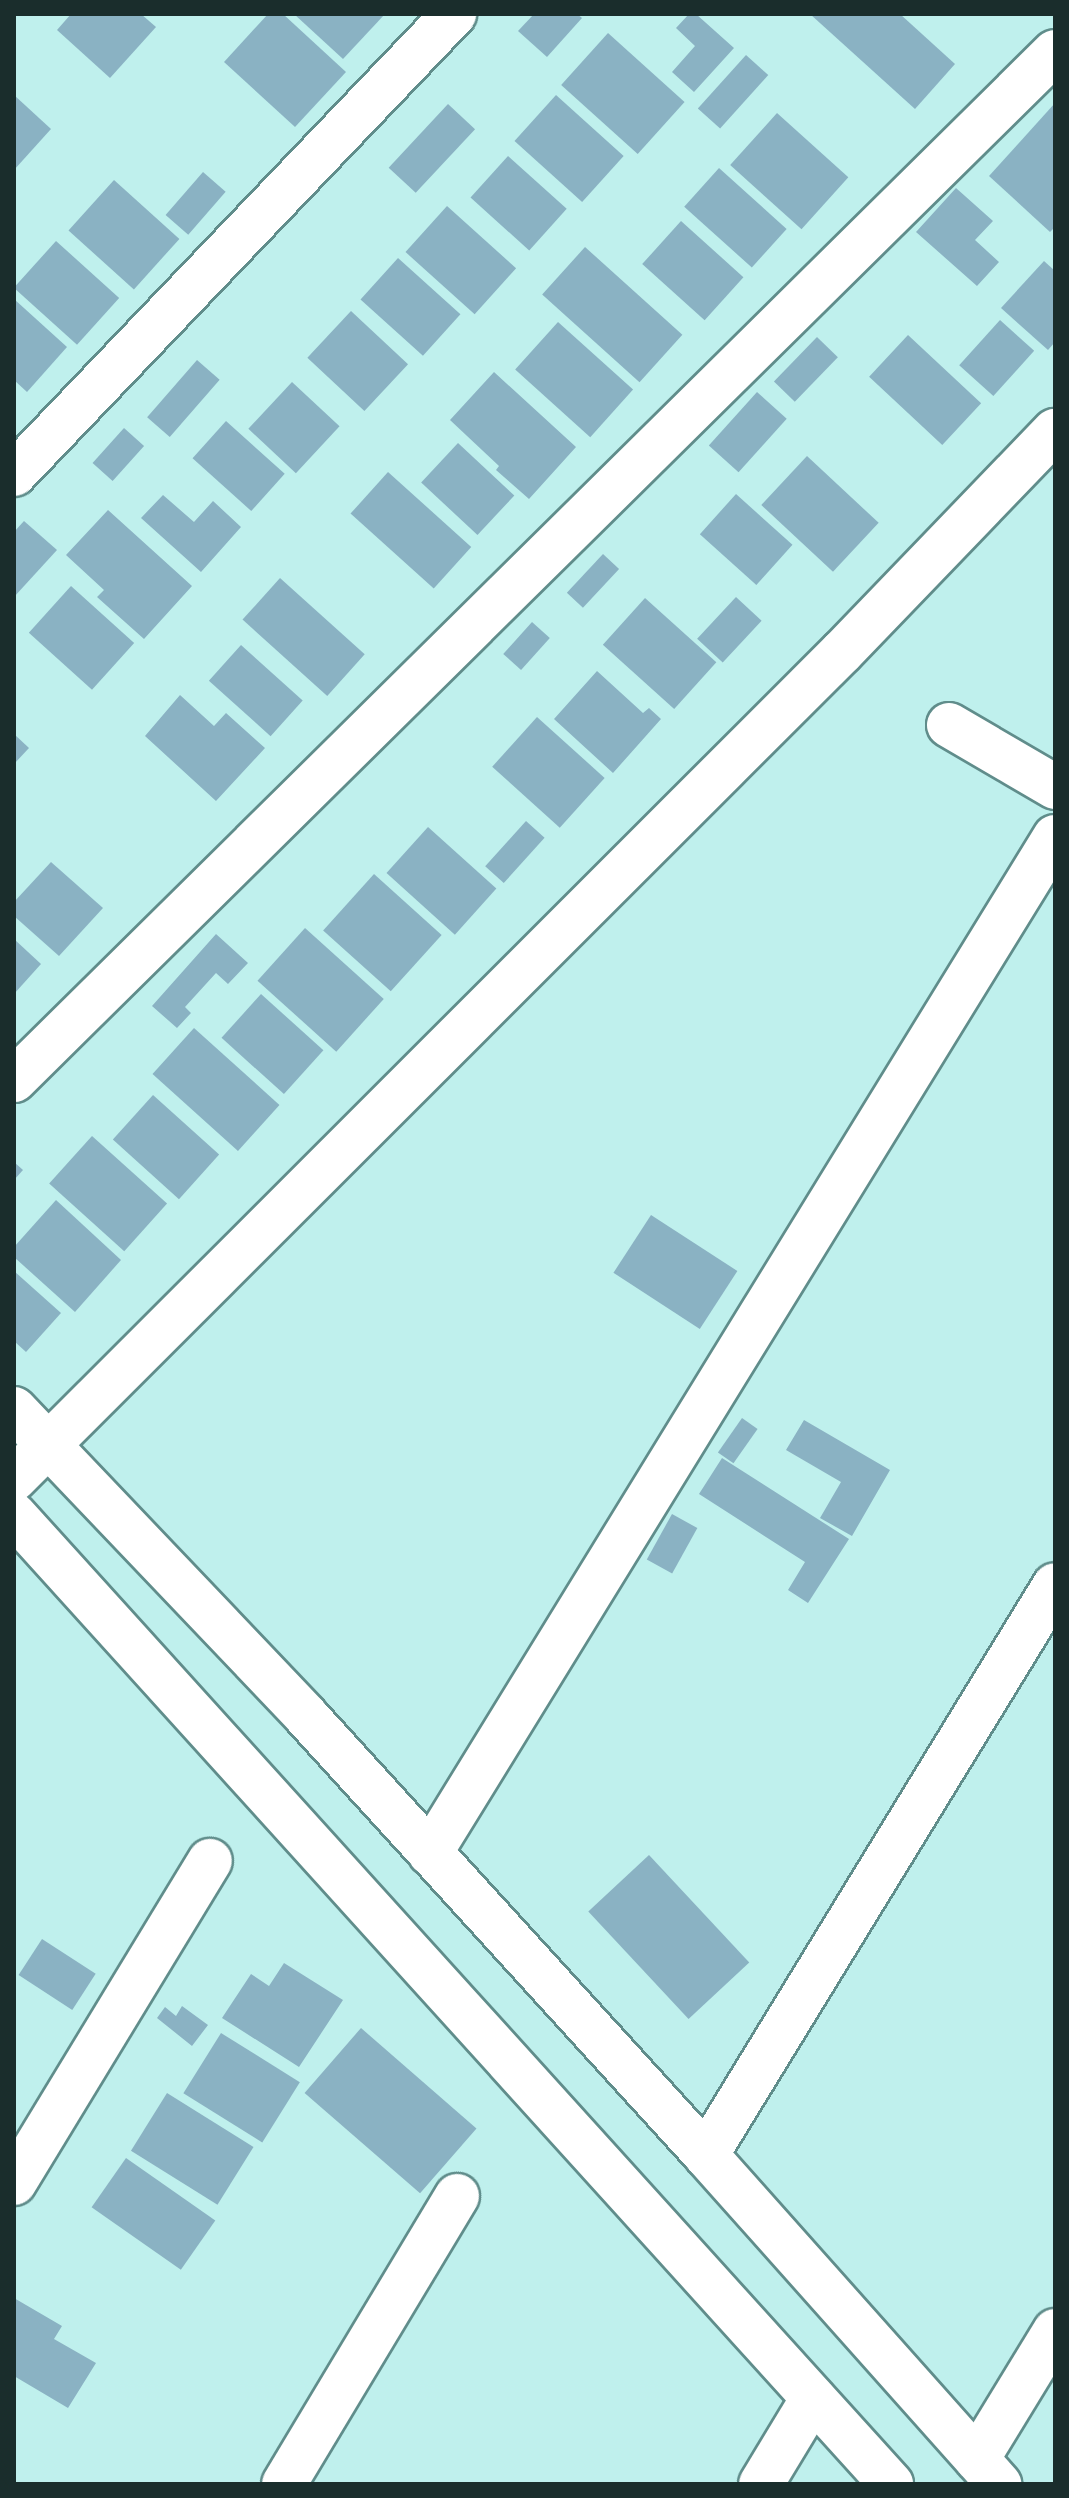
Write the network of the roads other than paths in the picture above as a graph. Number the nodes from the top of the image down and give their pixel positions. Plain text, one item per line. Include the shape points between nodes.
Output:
1 (454, 14) edge
2 (1055, 52) edge
3 (1055, 431) edge
4 (14, 474) edge
5 (949, 725) dead end
6 (1055, 787) edge
7 (1055, 837) edge
8 (14, 1080) edge
9 (14, 1409) edge
10 (50, 1446) junction
11 (14, 1479) edge
12 (14, 1515) edge
13 (1055, 1585) edge
14 (430, 1853) junction
15 (210, 1861) dead end
16 (706, 2155) junction
17 (14, 2183) edge
18 (457, 2196) dead end
19 (1055, 2331) edge
20 (813, 2398) junction
21 (988, 2471) edge
22 (284, 2484) edge
23 (761, 2484) edge
24 (891, 2484) edge

1 - 4 street
2 - 8 street
3 - 10 street via 842,652
5 - 6 street
7 - 14 street
9 - 10 street
10 - 11 street
10 - 14 street
12 - 20 street
13 - 16 street
14 - 16 street
15 - 17 street
16 - 21 street
18 - 22 street
19 - 21 street
20 - 23 street
20 - 24 street

